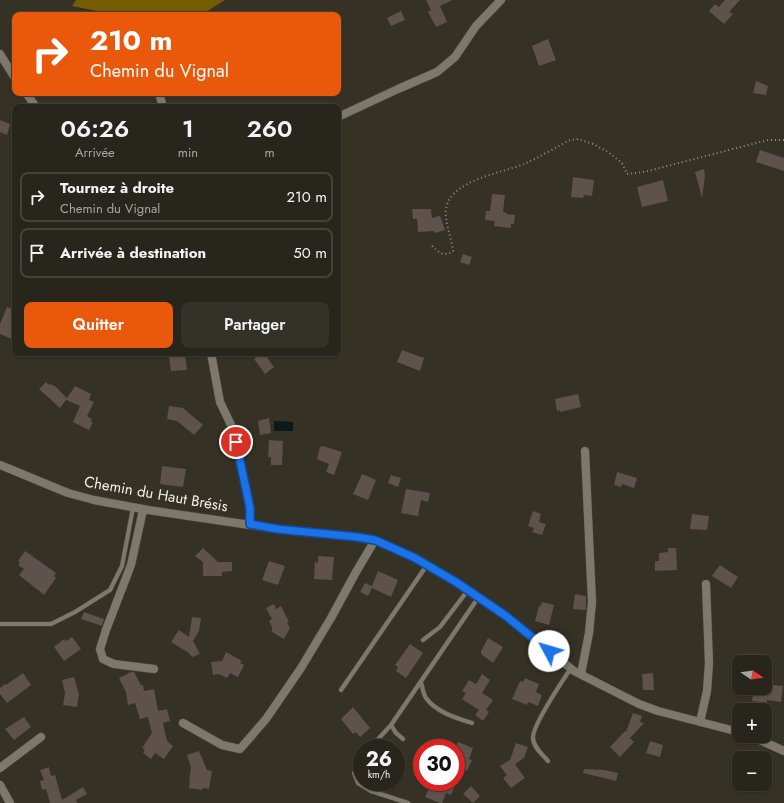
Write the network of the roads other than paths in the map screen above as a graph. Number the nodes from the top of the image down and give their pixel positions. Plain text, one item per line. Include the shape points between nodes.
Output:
1 (501, 0) edge
2 (0, 54) edge
3 (12, 66) edge
4 (341, 116) edge
5 (212, 356) edge
6 (585, 451) dead end
7 (0, 465) edge
8 (133, 508) junction
9 (143, 510) junction
10 (250, 524) junction
11 (375, 540) junction
12 (427, 565) junction
13 (706, 584) dead end
14 (469, 590) junction
15 (479, 597) junction
16 (0, 624) edge
17 (423, 640) dead end
18 (570, 668) junction
19 (154, 669) dead end
20 (581, 674) junction
21 (421, 683) junction
22 (341, 690) dead end
23 (700, 722) junction
24 (183, 723) dead end
25 (472, 723) dead end
26 (391, 725) junction
27 (732, 730) edge
28 (41, 737) dead end
29 (378, 739) edge
30 (402, 739) edge
31 (766, 743) edge
32 (784, 751) edge
33 (548, 761) dead end
34 (0, 768) edge
35 (0, 785) edge
36 (371, 791) edge
37 (10, 803) edge
38 (408, 803) edge

1 - 4 street via 476,26 455,57 437,72
2 - 3 street
5 - 10 street via 220,402 233,429 250,508
6 - 20 street via 592,602
7 - 8 street, Chemin du Haut Brésis via 68,493
8 - 9 street, Chemin du Haut Brésis
8 - 16 lane via 122,566 110,590 51,624
9 - 10 street, Chemin du Haut Brésis
9 - 19 street via 132,565 100,649 102,659 114,664
10 - 11 street, Chemin du Haut Brésis
11 - 12 street, Chemin du Haut Brésis
11 - 24 street via 301,668 266,719 240,749 222,745
12 - 14 street, Chemin du Haut Brésis
12 - 22 lane
13 - 23 street via 708,691
14 - 15 street, Chemin du Haut Brésis
14 - 17 lane via 440,627
15 - 18 street, Chemin du Haut Brésis
15 - 21 lane
18 - 20 street, Chemin du Haut Brésis
18 - 33 lane via 538,721 532,737
20 - 23 street, Chemin du Haut Brésis via 639,704
21 - 25 lane via 425,697 435,708
21 - 26 lane
23 - 27 street, Chemin du Haut Brésis
26 - 29 lane
26 - 30 lane
28 - 34 street
31 - 32 street
35 - 37 street
36 - 38 lane

